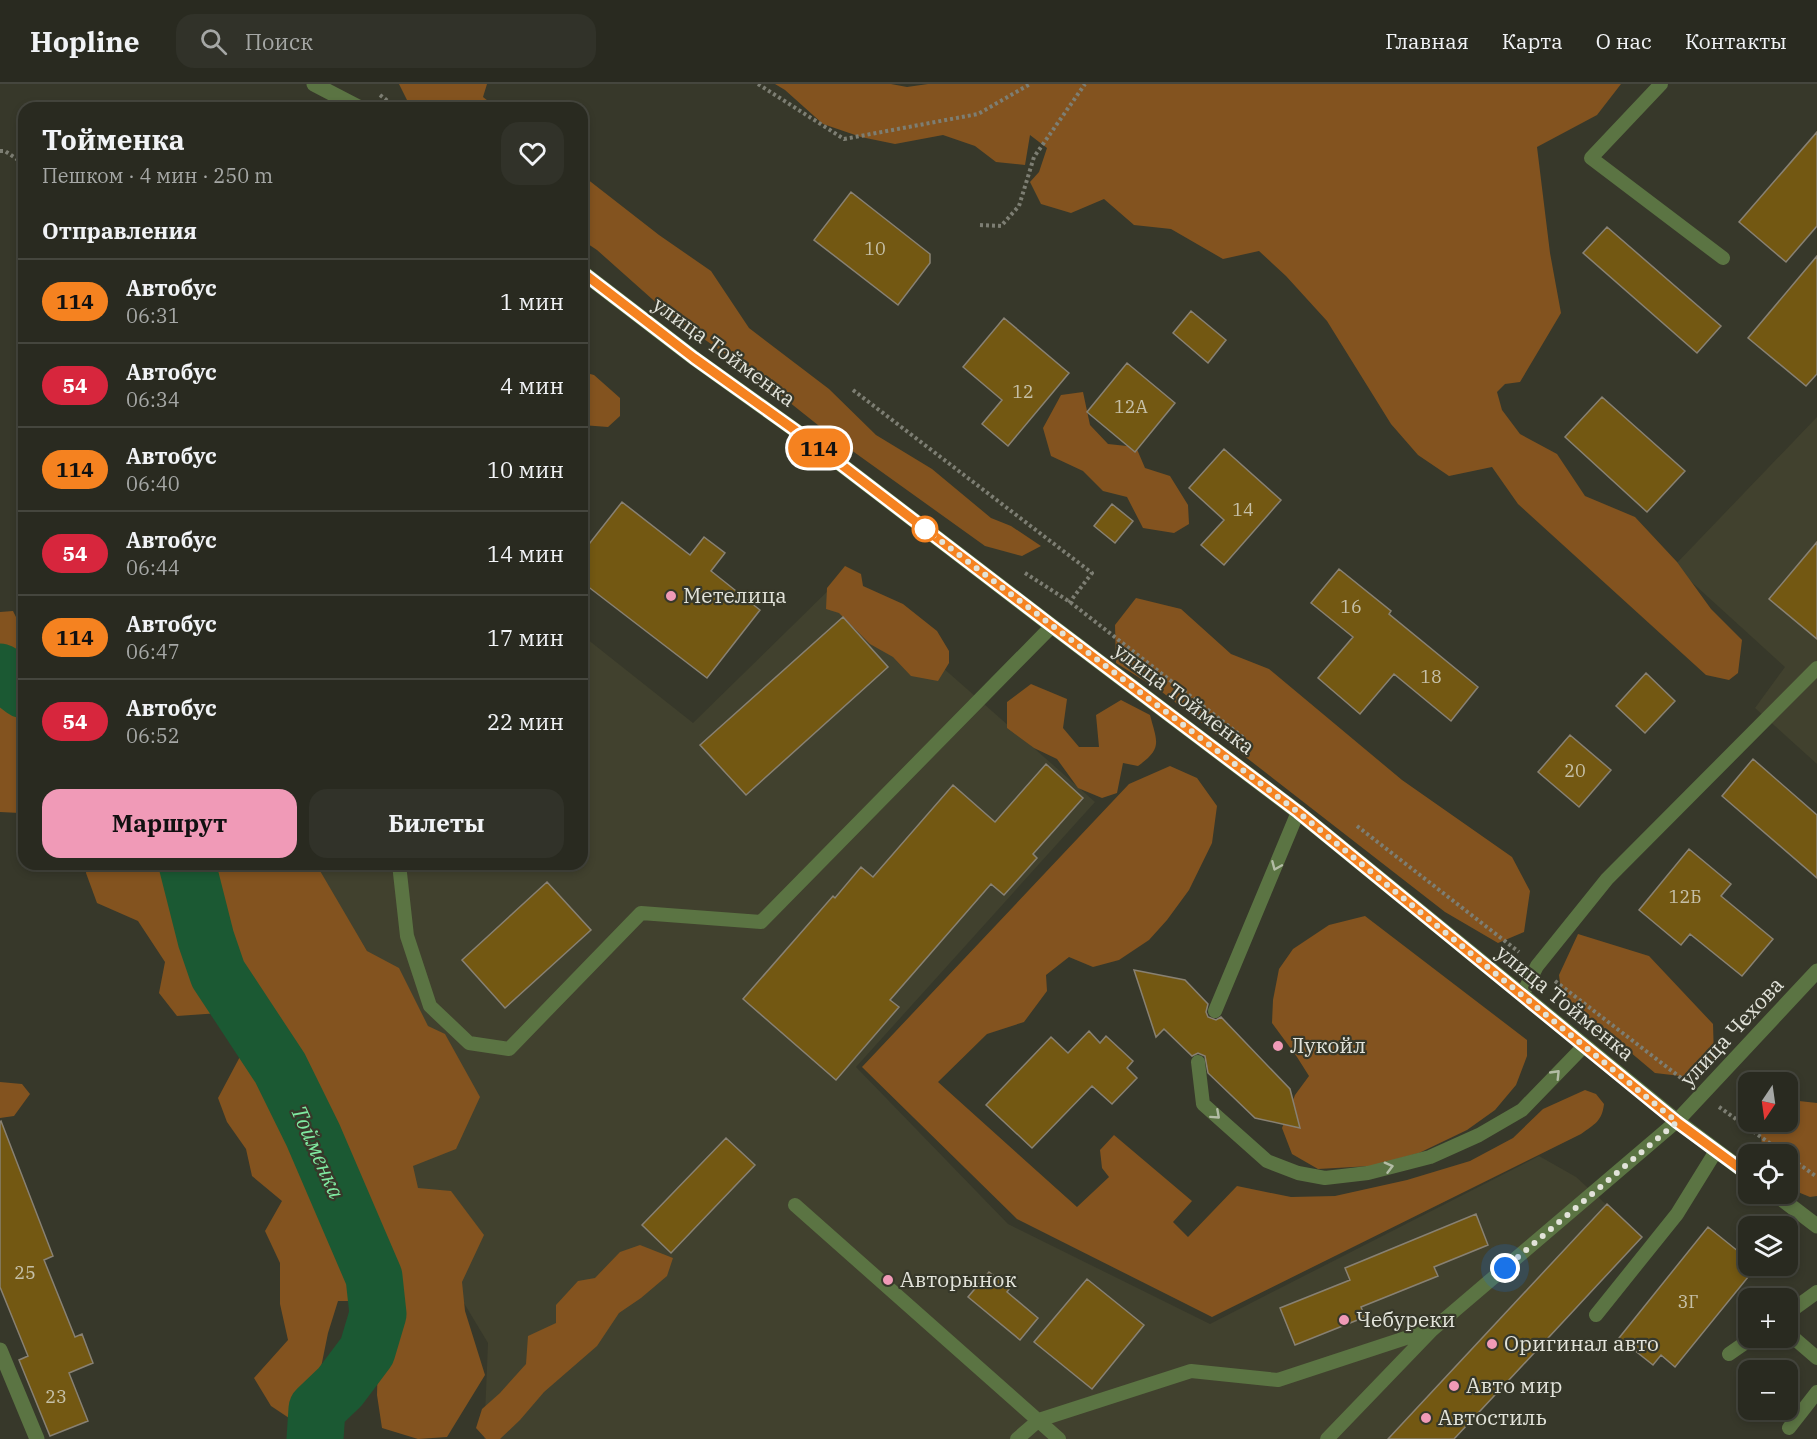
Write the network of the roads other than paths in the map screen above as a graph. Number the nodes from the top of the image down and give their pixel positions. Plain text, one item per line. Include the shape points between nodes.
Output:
1 (314, 84) edge
2 (1661, 84) edge
3 (348, 102) edge
4 (1724, 258) dead end
5 (588, 277) edge
6 (1052, 626) junction
7 (1817, 668) edge
8 (1298, 812) junction
9 (400, 870) edge
10 (1817, 971) edge
11 (1522, 995) junction
12 (1215, 1011) dead end
13 (1584, 1046) junction
14 (1198, 1062) dead end
15 (1677, 1122) junction
16 (1716, 1151) junction
17 (1738, 1167) edge
18 (1788, 1204) edge
19 (795, 1205) dead end
20 (1817, 1226) edge
21 (1817, 1292) edge
22 (1798, 1306) edge
23 (1596, 1315) dead end
24 (1432, 1330) junction
25 (1798, 1342) edge
26 (1738, 1348) edge
27 (0, 1350) edge
28 (1729, 1354) dead end
29 (1817, 1358) edge
30 (1817, 1392) edge
31 (1039, 1420) junction
32 (1790, 1428) dead end
33 (37, 1439) edge
34 (1017, 1439) edge
35 (1059, 1439) edge
36 (1327, 1439) edge

1 - 3 street
2 - 4 lane via 1591,158
5 - 6 street, улица Тойменка
6 - 8 street, улица Тойменка
6 - 9 lane via 761,922 641,913 509,1049 469,1043 430,1006 407,936
7 - 11 lane via 1607,879 1537,966
8 - 11 street, улица Тойменка
8 -> 12 lane
10 - 15 street, улица Чехова
11 - 13 street, улица Тойменка
14 -> 13 lane via 1203,1104 1267,1161 1325,1178 1368,1173 1430,1157 1479,1135 1522,1110
13 - 15 street, улица Тойменка
15 - 16 street, улица Тойменка
15 - 24 lane
16 - 17 street, улица Тойменка
16 - 23 lane via 1677,1214
18 - 20 street
19 - 31 lane
21 - 22 lane
24 - 31 lane via 1278,1380 1191,1371
24 - 36 lane
25 - 29 lane
26 - 28 lane
27 - 33 street
30 - 32 lane
31 - 34 lane
31 - 35 lane

